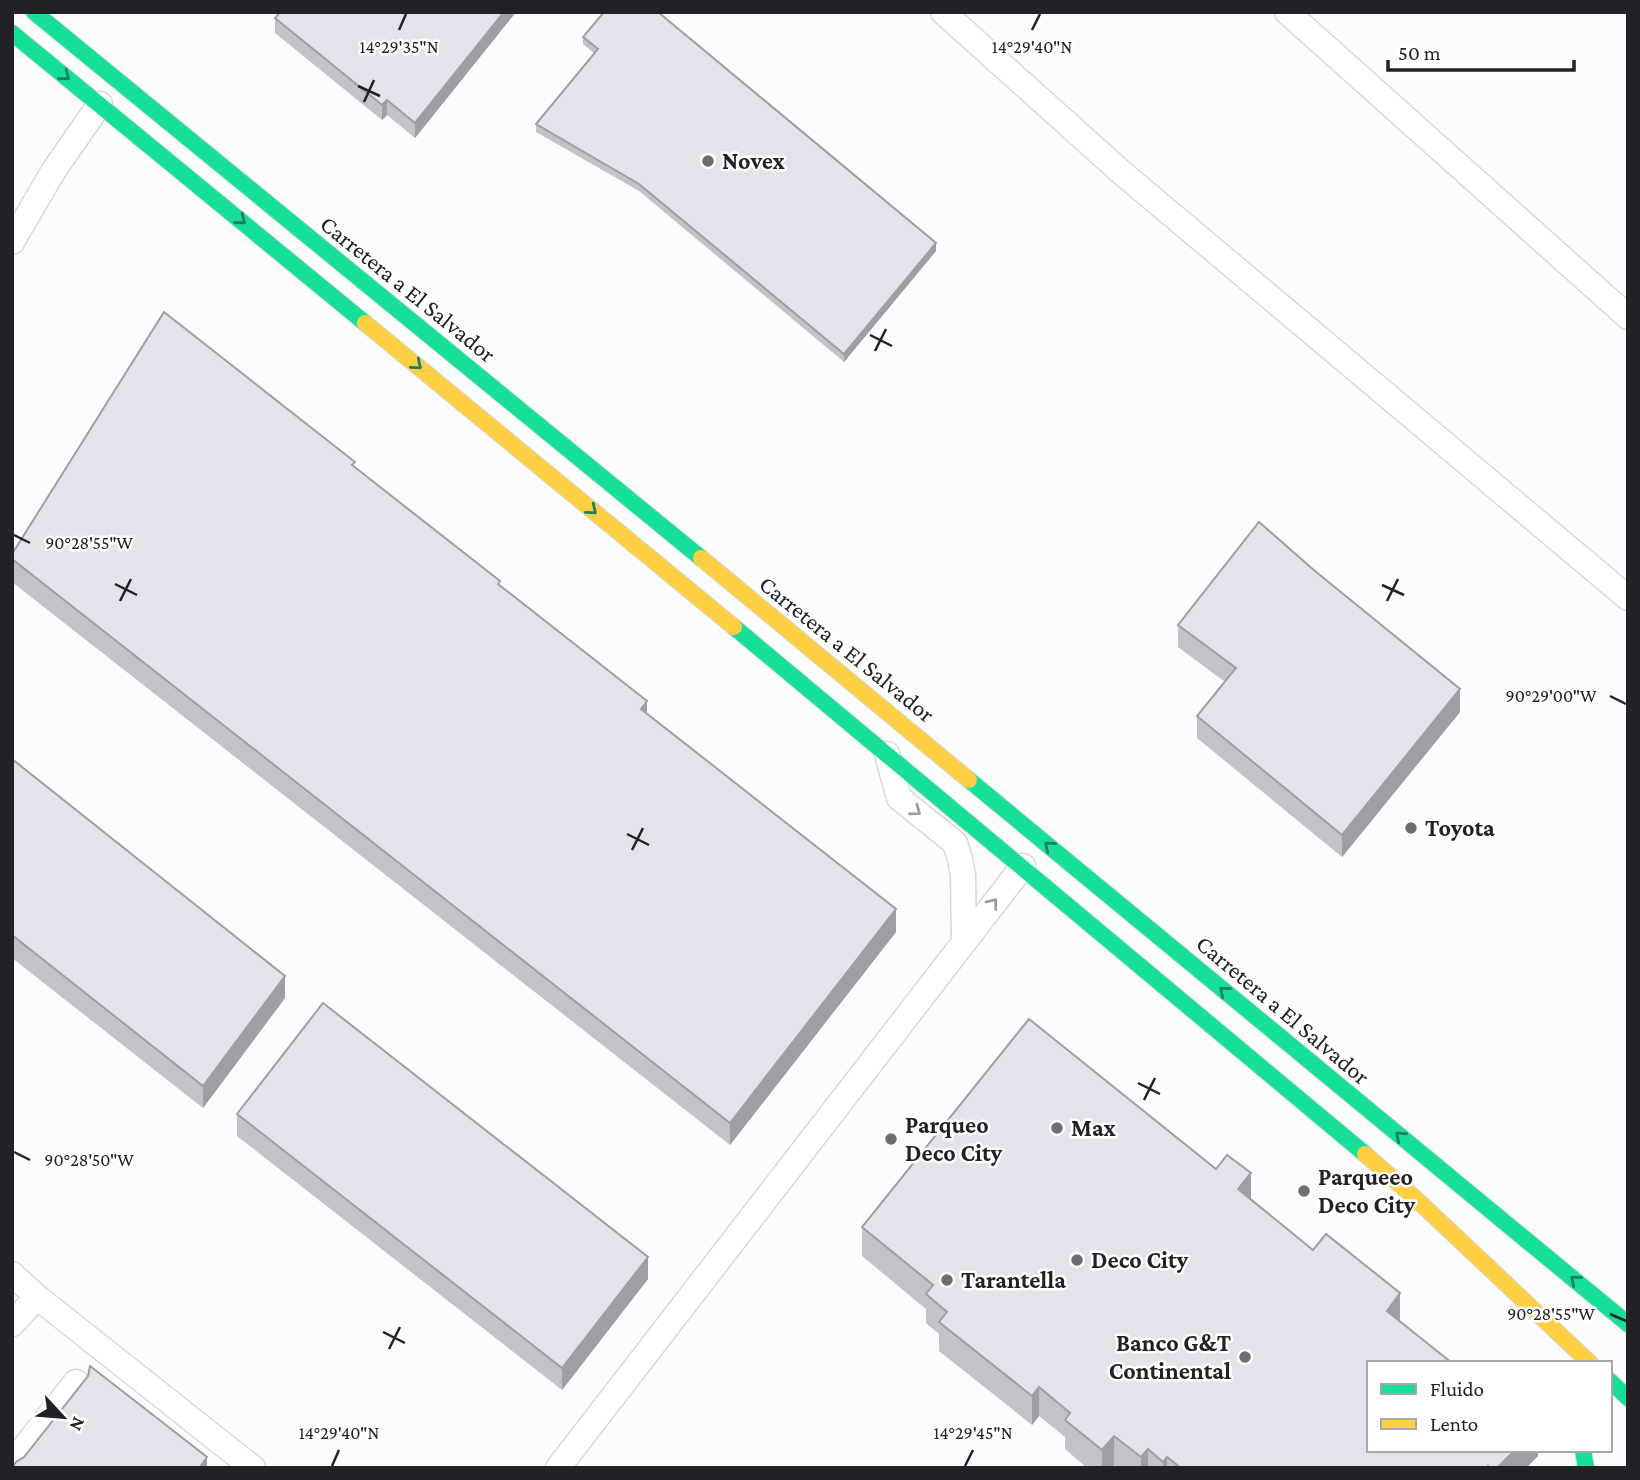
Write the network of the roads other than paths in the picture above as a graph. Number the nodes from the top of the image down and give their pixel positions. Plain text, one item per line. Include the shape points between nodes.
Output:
1 (34, 12) edge
2 (943, 12) edge
3 (1287, 12) edge
4 (12, 33) edge
5 (100, 104) junction
6 (12, 242) edge
7 (1628, 317) edge
8 (1628, 598) edge
9 (886, 752) junction
10 (1023, 866) junction
11 (964, 941) junction
12 (12, 1274) edge
13 (37, 1297) junction
14 (1528, 1306) junction
15 (12, 1324) edge
16 (1628, 1324) edge
17 (1553, 1352) dead end
18 (1588, 1361) edge
19 (76, 1382) dead end
20 (1612, 1383) edge
21 (1628, 1398) edge
22 (14, 1457) edge
23 (253, 1468) edge
24 (558, 1468) edge

16 -> 1 highway, Carretera a El Salvador
2 - 8 street via 1121,172
3 - 7 street
4 -> 5 highway
5 - 6 street
5 -> 9 highway
9 - 10 highway
9 -> 11 street via 899,798 955,843 963,875
11 -> 10 street
10 - 14 highway via 1406,1191
11 - 24 street
12 - 13 street
13 - 15 street
13 - 23 street
14 - 17 highway
14 - 18 highway
19 - 22 street
20 - 21 highway

